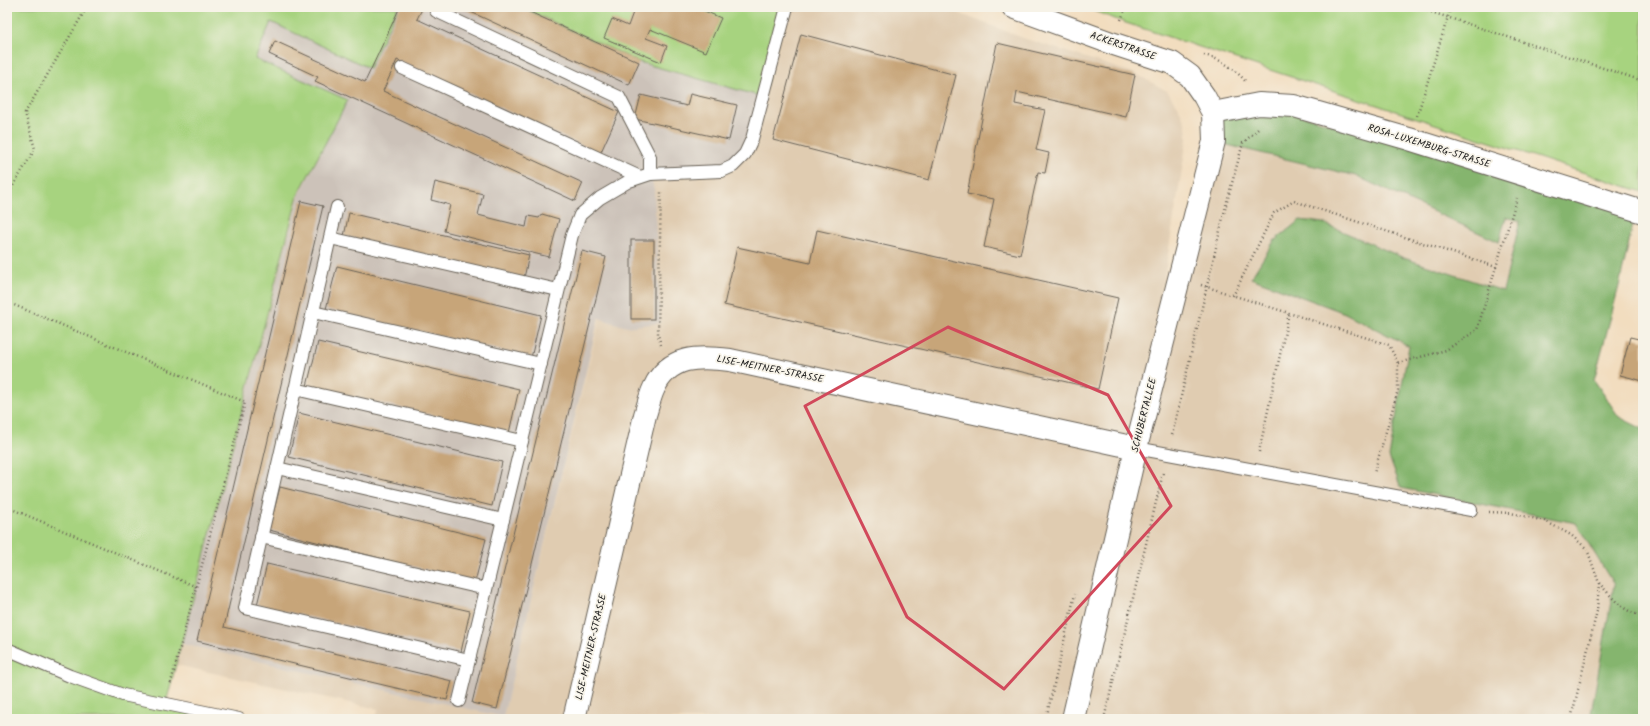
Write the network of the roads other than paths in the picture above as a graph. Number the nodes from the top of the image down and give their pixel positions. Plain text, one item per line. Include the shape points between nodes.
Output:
1 (787, 7) edge
2 (1013, 7) edge
3 (436, 10) dead end
4 (402, 68) dead end
5 (1213, 112) junction
6 (650, 175) junction
7 (337, 207) dead end
8 (1643, 212) edge
9 (330, 238) junction
10 (558, 290) junction
11 (313, 312) junction
12 (540, 364) junction
13 (295, 389) junction
14 (522, 441) junction
15 (1136, 448) junction
16 (277, 468) junction
17 (1471, 510) road end
18 (503, 520) junction
19 (261, 537) junction
20 (486, 589) junction
21 (7, 649) edge
22 (469, 660) junction
23 (459, 701) dead end
24 (238, 719) edge
25 (574, 719) edge
26 (1073, 719) edge

1 - 6 lane via 752,139 745,154 733,166 722,171
2 - 5 street, ACKERSTRASSE via 1172,63 1190,76
3 - 6 lane via 619,97 650,157
4 - 6 lane
5 - 8 street, ROSA-LUXEMBURG-STRASSE via 1259,104 1294,106
5 - 15 street, SCHUBERTALLEE via 1214,141
6 - 10 lane via 629,181 600,198 580,215 572,235
7 - 9 lane
9 - 10 lane
9 - 11 lane
10 - 12 lane
11 - 12 lane
11 - 13 lane
12 - 14 lane
13 - 14 lane
13 - 16 lane
14 - 18 lane
15 - 17 lane
15 - 25 street, LISE-MEITNER-STRASSE via 730,360 699,358 682,361 667,370 654,388
15 - 26 street, SCHUBERTALLEE
16 - 18 lane
16 - 19 lane
18 - 20 lane
19 - 20 lane
19 - 22 lane via 245,608
20 - 22 lane
21 - 24 lane via 116,692
22 - 23 lane

